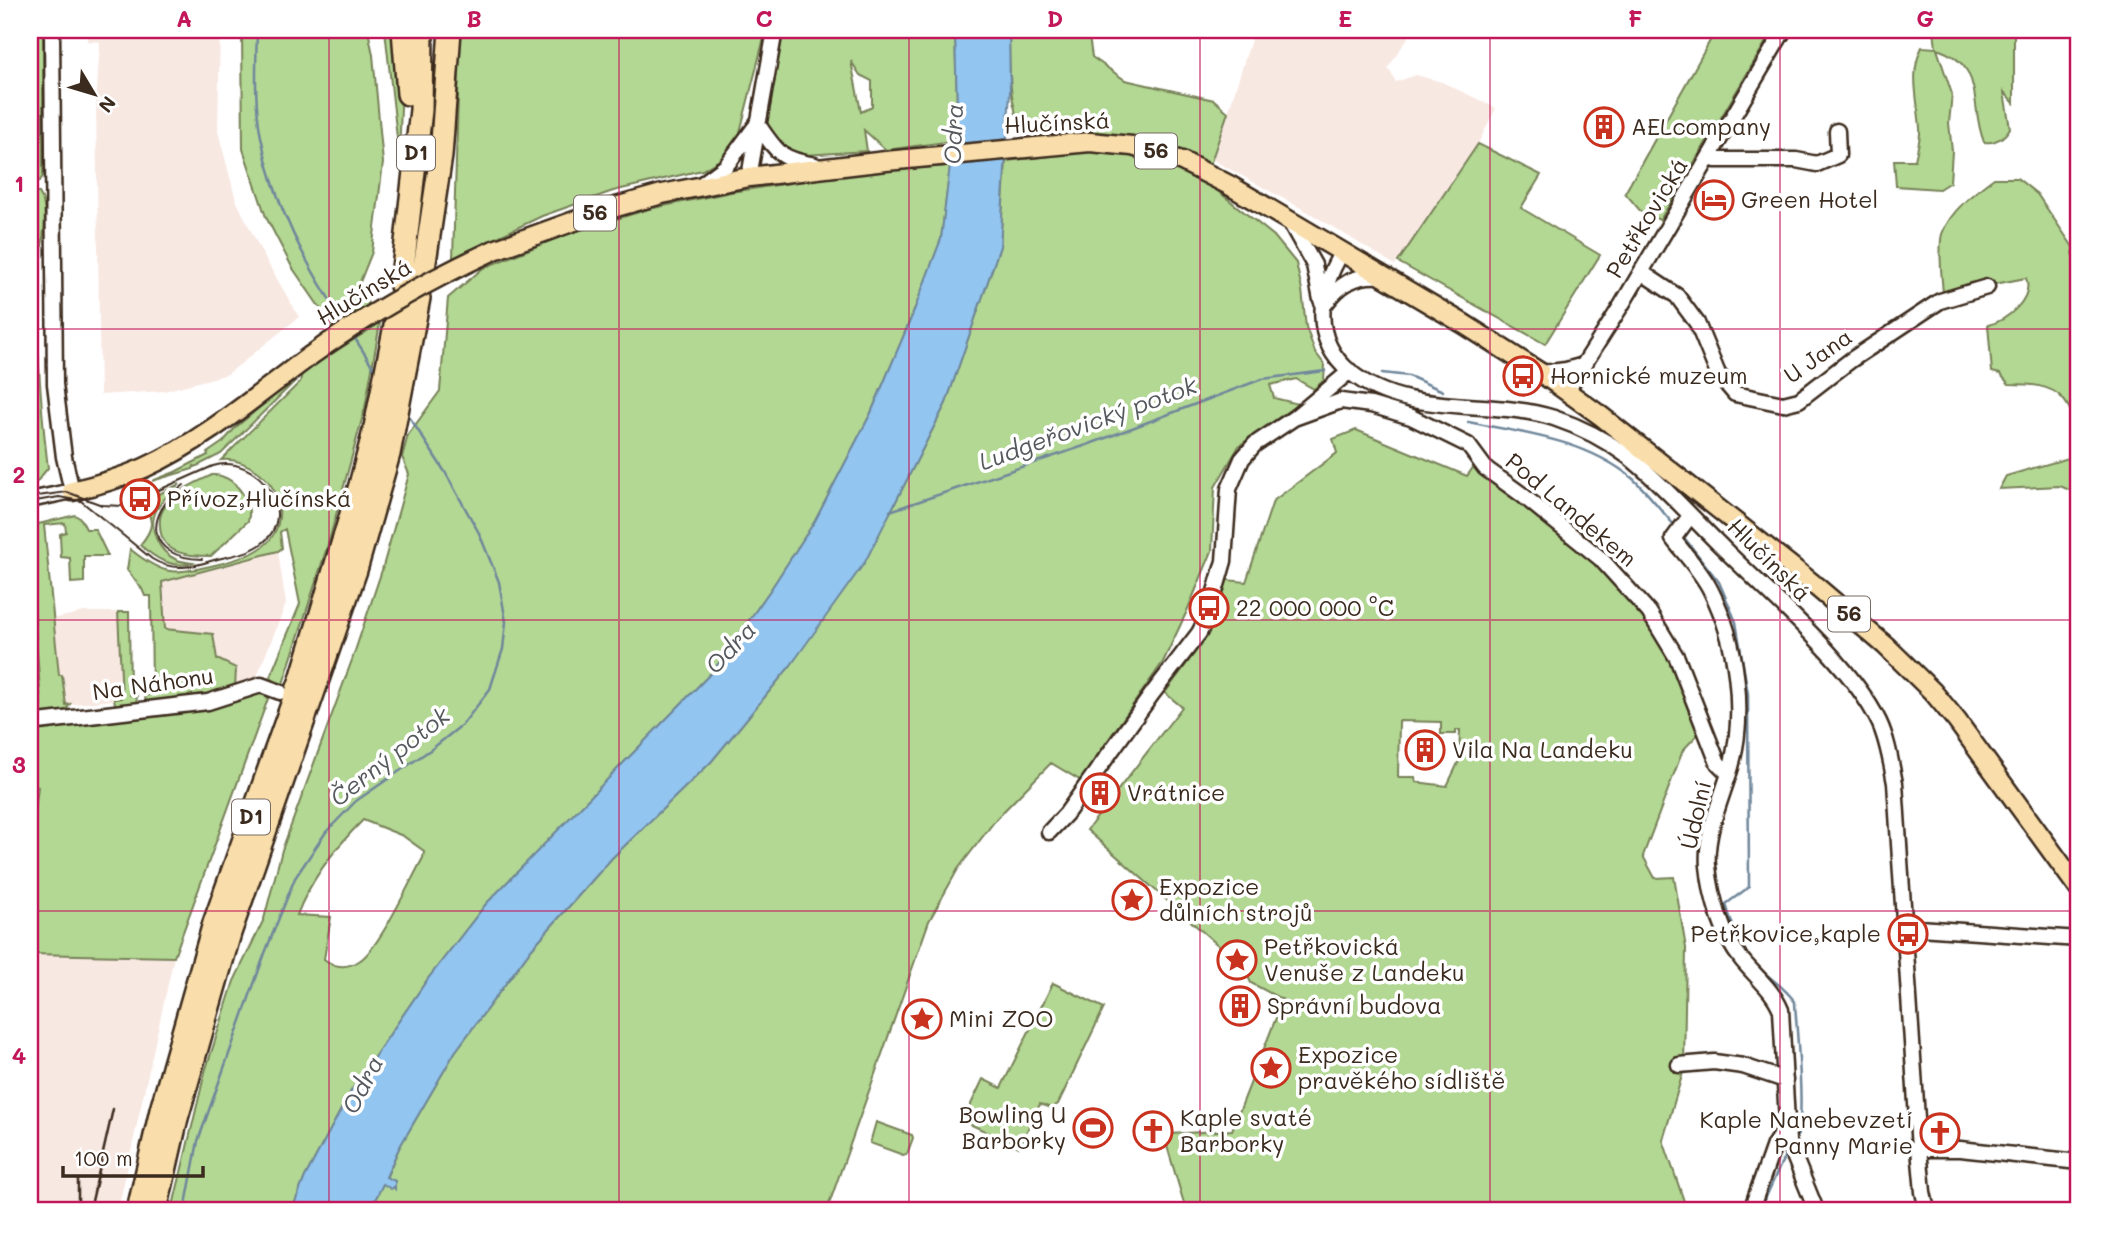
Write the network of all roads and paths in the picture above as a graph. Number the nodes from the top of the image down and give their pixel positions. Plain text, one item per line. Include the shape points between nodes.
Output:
1 (52, 30) edge
2 (403, 30) edge
3 (422, 30) edge
4 (439, 30) edge
5 (450, 30) edge
6 (775, 30) edge
7 (1784, 30) edge
8 (757, 123) junction
9 (1837, 131) dead end
10 (1709, 158) junction
11 (830, 168) junction
12 (749, 177) junction
13 (698, 186) junction
14 (431, 214) junction
15 (1290, 220) junction
16 (1342, 252) junction
17 (1641, 272) junction
18 (1384, 276) junction
19 (411, 284) junction
20 (1987, 287) dead end
21 (1322, 308) junction
22 (398, 310) dead end
23 (1584, 365) junction
24 (1349, 371) junction
25 (1542, 373) junction
26 (1567, 391) junction
27 (1294, 418) junction
28 (72, 491) junction
29 (30, 499) edge
30 (1683, 525) junction
31 (280, 692) dead end
32 (30, 723) edge
33 (1729, 774) junction
34 (1049, 832) dead end
35 (2079, 889) edge
36 (1905, 928) junction
37 (2079, 939) edge
38 (1679, 1065) dead end
39 (1785, 1080) junction
40 (1787, 1125) junction
41 (1919, 1150) junction
42 (2079, 1162) edge
43 (138, 1210) edge
44 (156, 1210) edge
45 (1751, 1210) edge
46 (1816, 1210) edge
47 (1927, 1210) edge

1 - 28 street via 55,384
2 - 19 highway via 409,85 402,224
3 - 19 highway, D1
4 - 14 highway, D1
5 - 14 highway, D1 via 441,156
6 - 8 street
7 - 10 street, Petřkovická
8 - 11 street via 790,161
8 - 12 street
8 - 13 street via 726,166
9 - 10 street via 1838,155 1817,164
10 - 17 street, Petřkovická
11 - 12 main road, Hlučínská / 56
11 - 15 main road, Hlučínská / 56 via 1106,142 1159,152 1202,170
12 - 13 main road, Hlučínská / 56
13 - 28 main road, Hlučínská / 56, bridge via 605,210 494,250 444,274 391,302 176,451 127,475
14 - 19 highway, D1
15 - 16 main road, Hlučínská / 56
15 - 21 street via 1314,265
16 - 18 main road, Hlučínská / 56
16 - 21 street, Hlučínská
17 - 20 street, U Jana via 1677,296 1697,323 1718,374 1735,394 1783,404 1799,400 1940,301
17 - 23 street, Petřkovická
18 - 21 street via 1352,279
18 - 25 main road, Hlučínská / 56
19 - 44 highway, D1 via 408,359 389,454 356,570 227,945 177,1118
21 - 24 street, Hlučínská via 1328,342
22 - 43 highway, D1 via 360,485 301,679 198,976
23 - 25 street
23 - 26 street, Petřkovická
24 - 27 street, Pod Landekem
24 - 30 street, Hlučínská via 1399,396 1538,414 1578,427 1628,457
25 - 26 main road, 56
26 - 35 main road, 56 via 1886,646 1957,721
27 - 33 street, Pod Landekem via 1341,401 1371,405 1411,417 1468,445 1485,468 1601,559 1649,612 1677,658 1718,763
27 - 34 street, Pod Landekem via 1255,444 1242,459 1229,489 1224,561 1199,634
28 - 29 street, Hlučínská
30 - 33 street, Údolní via 1674,539 1711,591 1736,664 1734,753
30 - 36 street, Hlučínská via 1839,665 1879,723 1895,783
31 - 32 street, Na Náhonu via 261,685 208,702
33 - 39 street, Údolní via 1709,849 1711,885 1732,946 1781,1010
36 - 37 street
36 - 41 street, Hlučínská
38 - 39 street via 1714,1062 1743,1066
39 - 40 street, Údolní
40 - 45 street via 1774,1144
40 - 46 street, Údolní via 1788,1141
41 - 42 street via 1960,1149
41 - 47 street, Hlučínská

